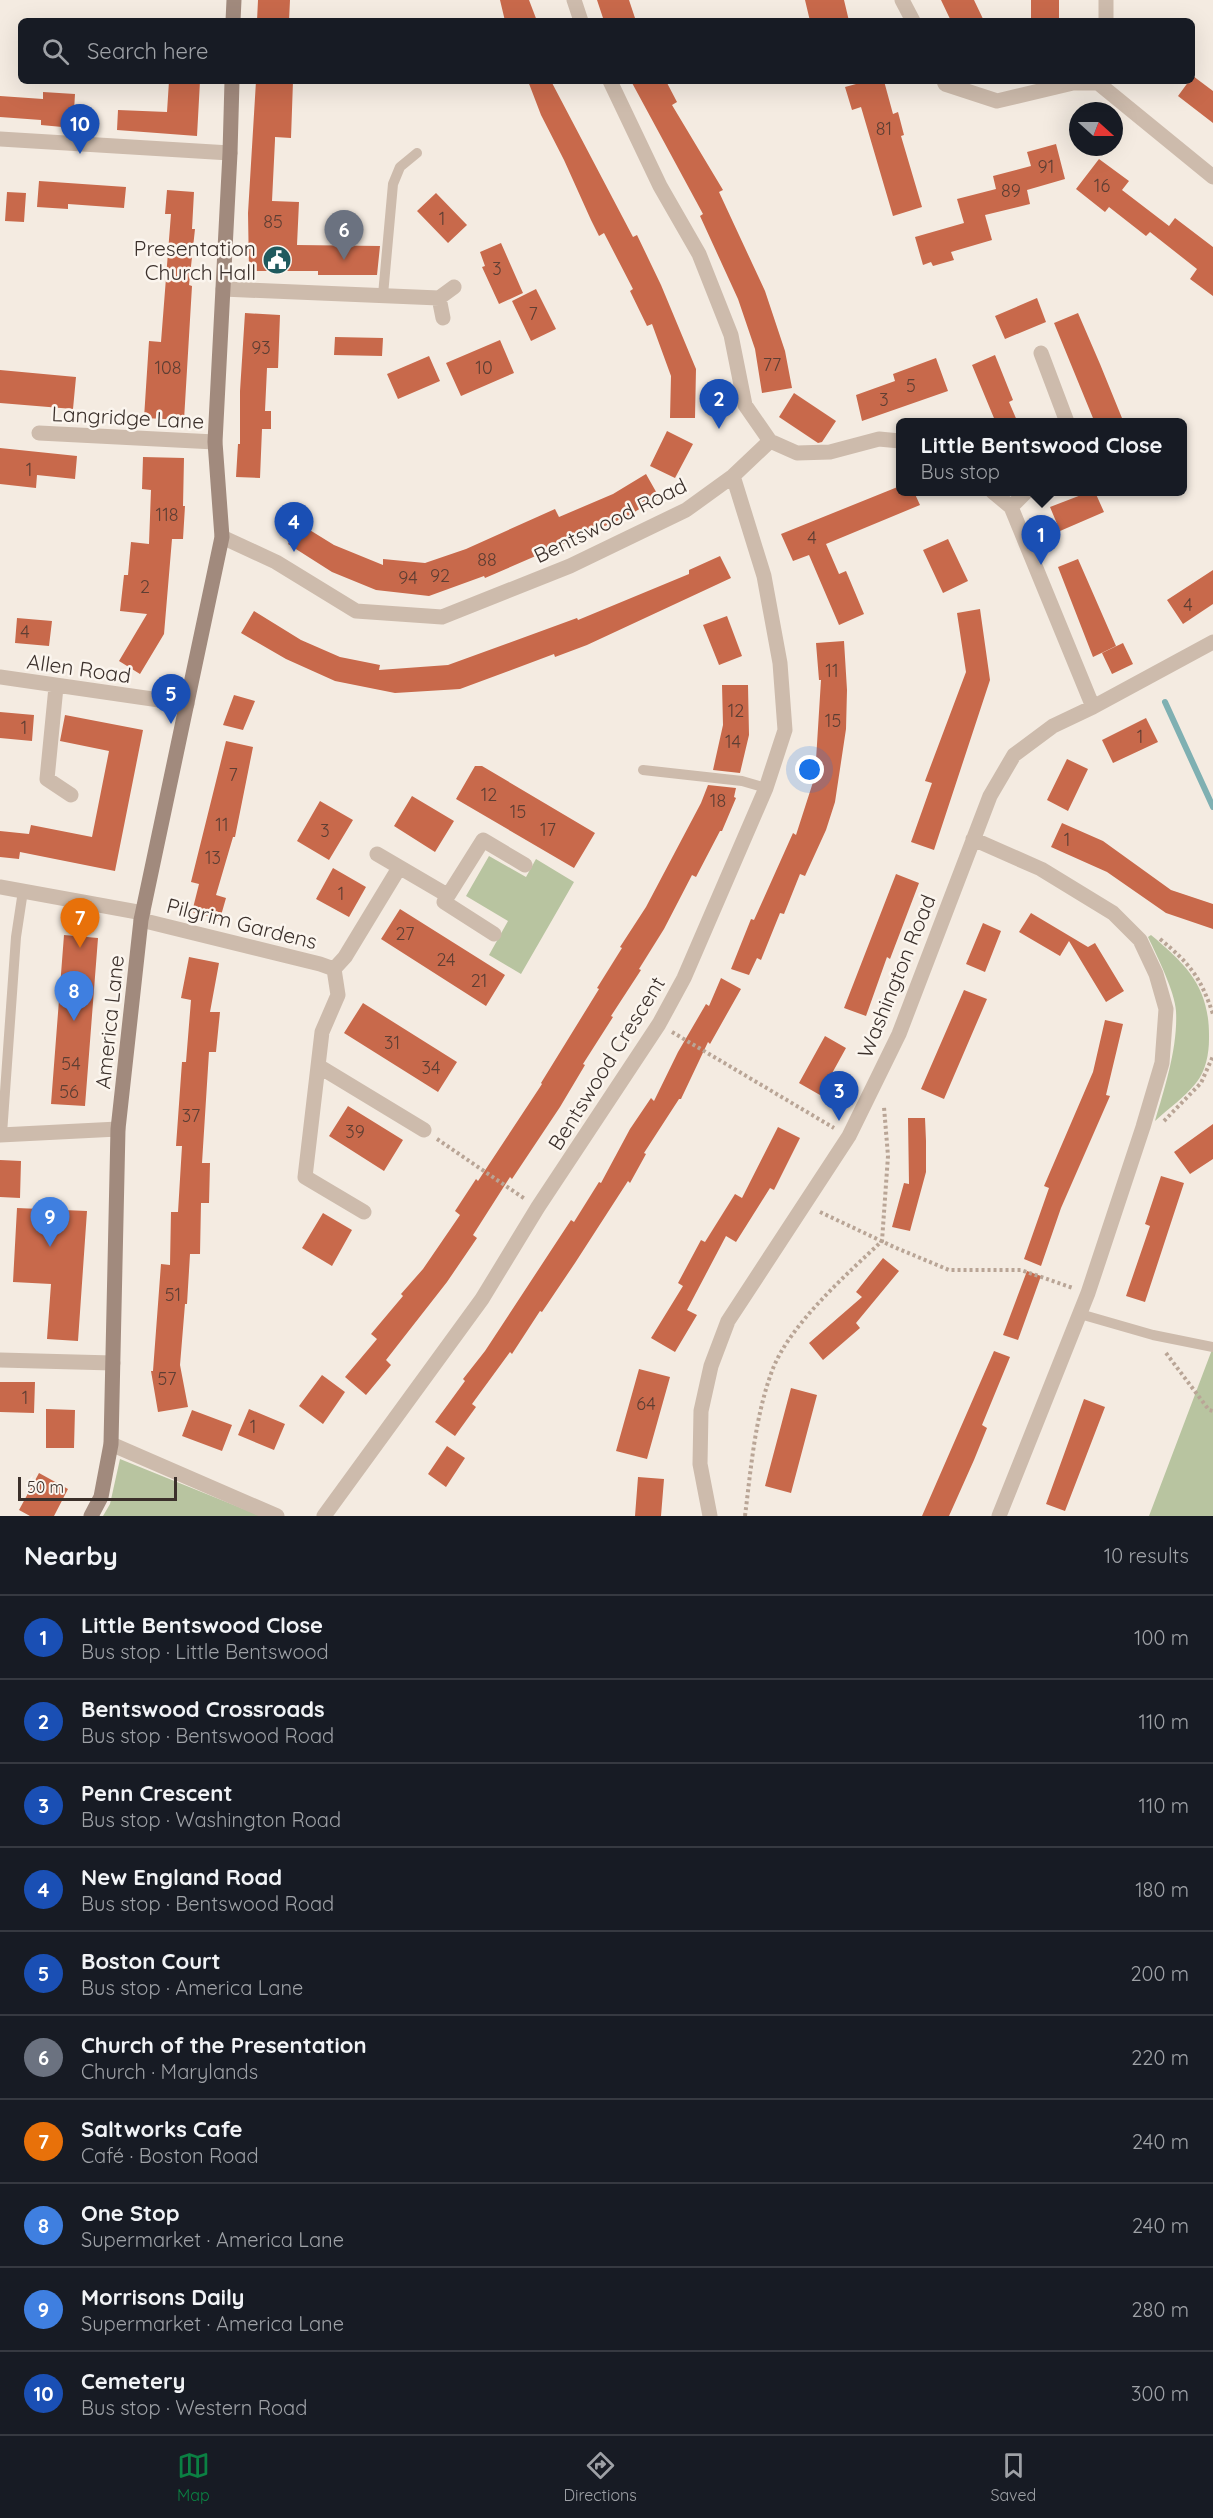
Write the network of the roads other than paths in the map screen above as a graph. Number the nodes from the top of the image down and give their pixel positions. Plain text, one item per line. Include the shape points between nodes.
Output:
1 (234, 0) edge
2 (574, 0) edge
3 (902, 0) edge
4 (1106, 0) edge
5 (233, 18) edge
6 (580, 18) edge
7 (911, 18) edge
8 (1106, 18) edge
9 (232, 84) edge
10 (611, 84) edge
11 (945, 84) edge
12 (1069, 84) edge
13 (1101, 84) edge
14 (0, 139) edge
15 (230, 153) junction
16 (417, 153) dead end
17 (1213, 177) edge
18 (454, 287) dead end
19 (223, 289) junction
20 (383, 295) junction
21 (439, 298) junction
22 (443, 318) dead end
23 (1041, 353) dead end
24 (1065, 418) edge
25 (39, 433) dead end
26 (770, 441) junction
27 (896, 441) edge
28 (215, 442) junction
29 (734, 476) junction
30 (998, 496) edge
31 (1022, 496) edge
32 (1011, 507) junction
33 (222, 537) junction
34 (1213, 642) edge
35 (0, 677) edge
36 (56, 687) junction
37 (187, 704) junction
38 (1093, 707) junction
39 (643, 770) dead end
40 (766, 788) junction
41 (71, 795) dead end
42 (973, 839) junction
43 (377, 854) dead end
44 (525, 865) dead end
45 (399, 868) junction
46 (0, 887) edge
47 (23, 891) junction
48 (447, 895) junction
49 (142, 917) junction
50 (494, 934) dead end
51 (333, 969) junction
52 (320, 1066) junction
53 (118, 1129) junction
54 (424, 1130) road end
55 (1, 1134) edge
56 (364, 1212) dead end
57 (1080, 1314) junction
58 (1213, 1347) edge
59 (0, 1360) edge
60 (113, 1363) junction
61 (111, 1444) junction
62 (91, 1516) edge
63 (277, 1516) edge
64 (324, 1516) edge
65 (710, 1516) edge
66 (999, 1516) edge

1 - 5 street
2 - 6 street
3 - 7 street
4 - 8 street
9 - 15 street, America Lane
10 - 26 street via 660,186 699,254 731,335 745,405
11 - 12 street via 997,101
13 - 17 street
14 - 15 street
15 - 19 street, America Lane
16 - 20 lane via 400,167 393,184
18 - 21 street
19 - 20 street
19 - 28 street, America Lane
20 - 21 street
21 - 22 street
23 - 24 street
25 - 28 street, Langridge Lane
26 - 27 street via 797,453 830,452 879,440
26 - 29 street, Bentswood Road
28 - 33 street, America Lane
29 - 33 street, Bentswood Road via 686,510 570,566 442,617 356,611 276,562
29 - 40 street, Bentswood Crescent via 764,576 780,663 785,730
30 - 32 street
31 - 32 street
32 - 38 street
33 - 37 street, America Lane
34 - 38 street, Washington Road
35 - 36 street, Allen Road
36 - 37 street, Allen Road
36 - 41 street via 47,779
37 - 49 street, America Lane
38 - 42 street, Washington Road via 1053,726 1014,755 990,796
39 - 40 lane via 742,781
40 - 64 street, Bentswood Crescent via 684,978 659,1024 482,1299
42 - 57 street via 1050,875 1113,913 1140,940 1156,974 1166,1010 1162,1063
42 - 65 street, Washington Road via 899,1034 849,1136 728,1321 711,1366 701,1411 700,1464
43 - 45 street
44 - 48 street via 483,840
45 - 48 street
45 - 51 street, Pilgrim Gardens via 345,957
46 - 47 street, Pilgrim Gardens
47 - 49 street, Pilgrim Gardens
47 - 55 lane
48 - 50 street via 444,902
49 - 51 street, Pilgrim Gardens
49 - 53 street, America Lane
51 - 52 street, Pilgrim Gardens via 338,995 322,1032
52 - 54 street
52 - 56 street, Pilgrim Gardens via 305,1177
53 - 55 street
53 - 60 street, America Lane
57 - 58 lane
57 - 66 street
59 - 60 street
60 - 61 street, America Lane
61 - 62 street, America Lane via 101,1497
61 - 63 street

